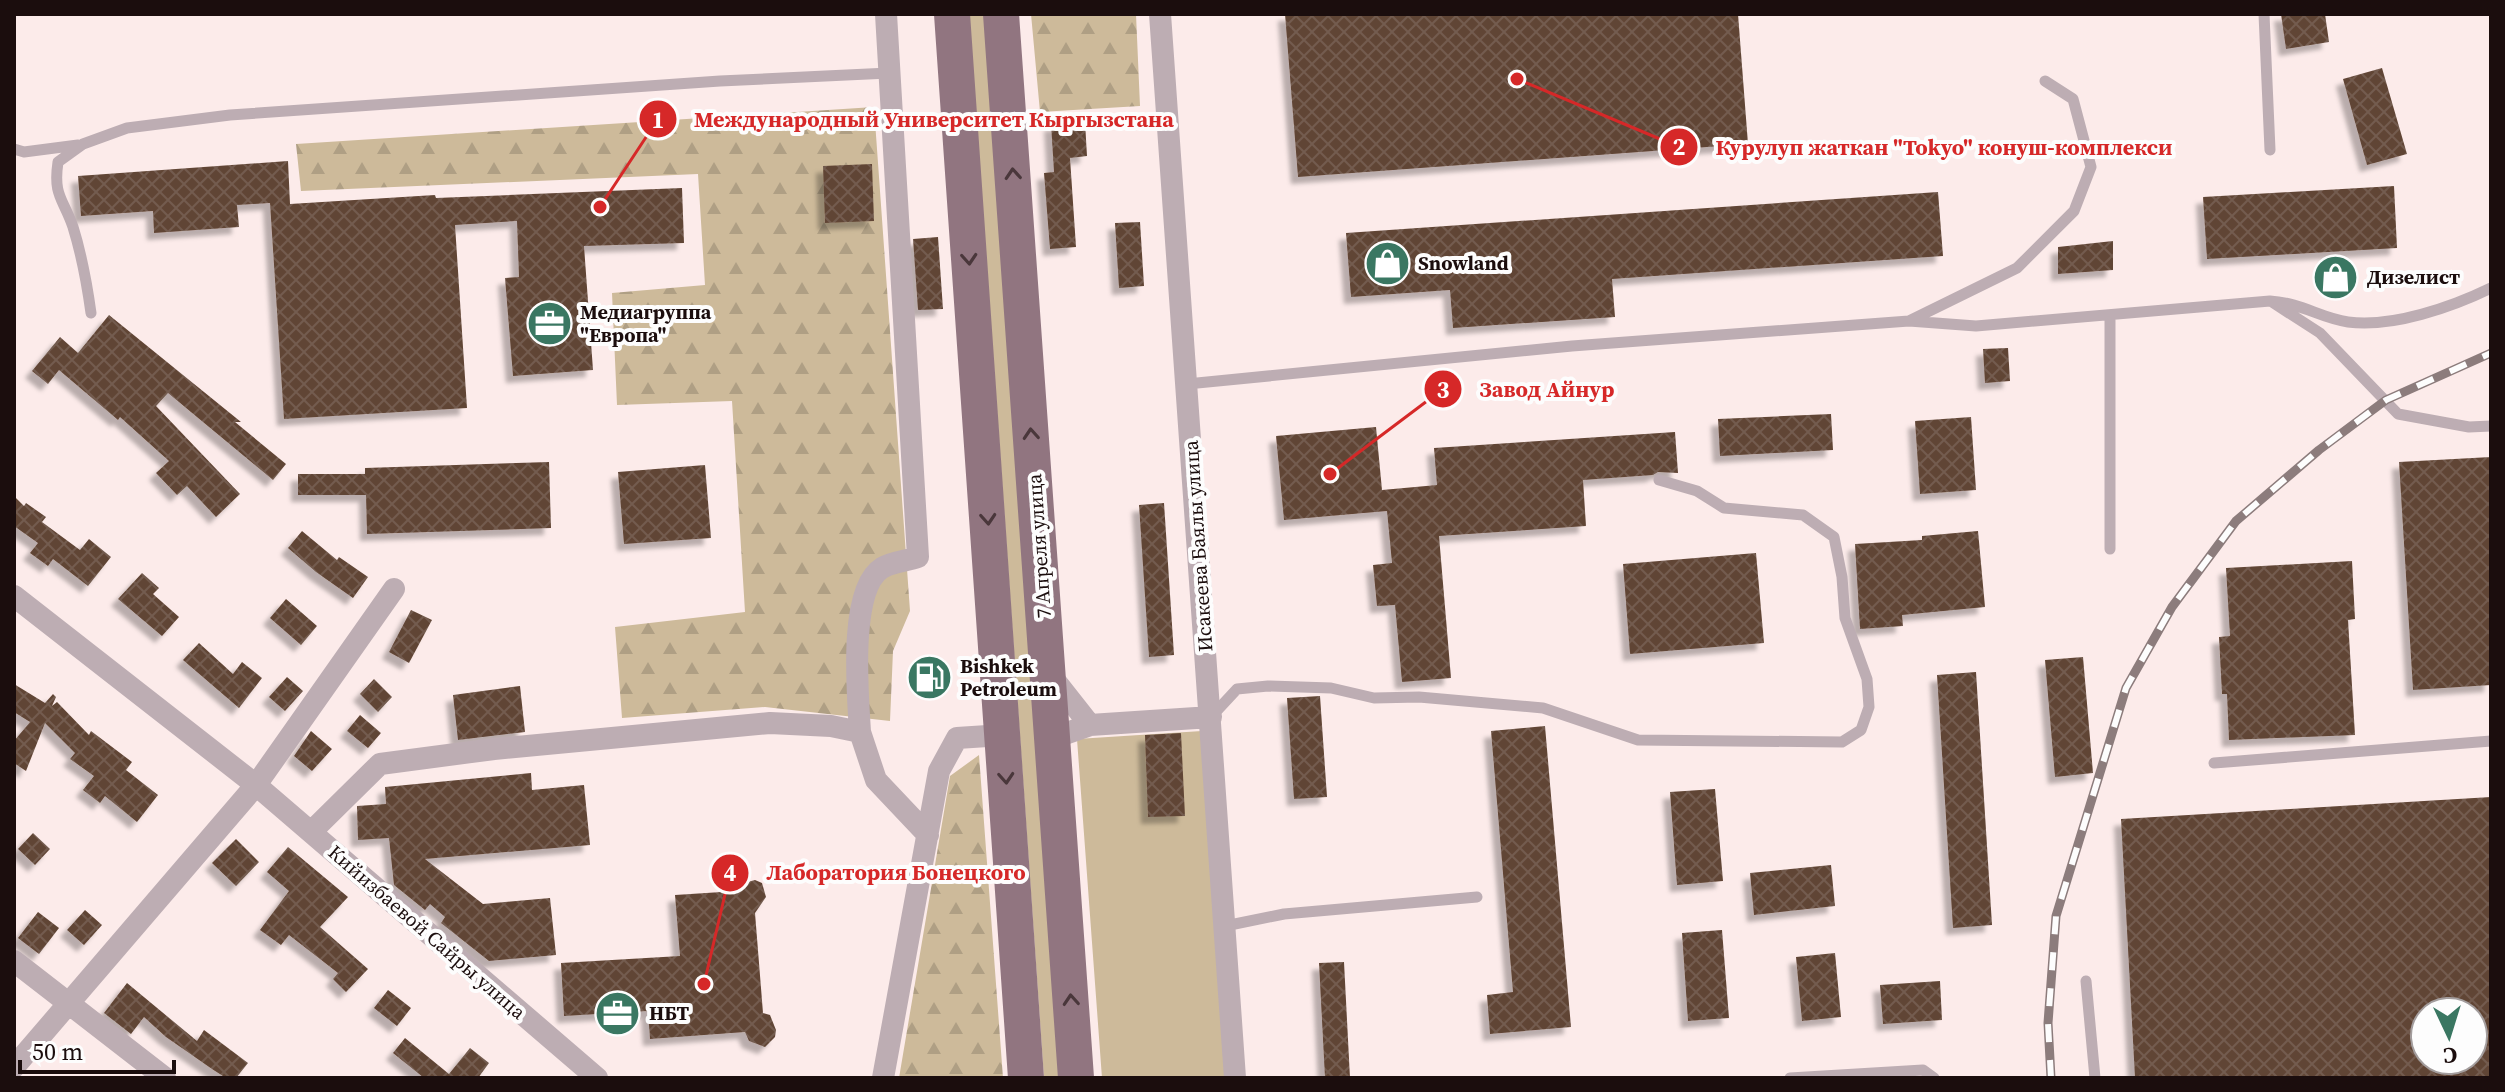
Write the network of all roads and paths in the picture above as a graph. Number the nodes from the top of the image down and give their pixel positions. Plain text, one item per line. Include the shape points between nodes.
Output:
1 (886, 14) edge
2 (952, 14) edge
3 (1001, 14) edge
4 (1160, 14) edge
5 (2264, 14) edge
6 (889, 73) junction
7 (2045, 81) dead end
8 (83, 144) junction
9 (14, 149) edge
10 (2270, 150) dead end
11 (2491, 288) edge
12 (2270, 301) junction
13 (91, 313) dead end
14 (2110, 315) junction
15 (1909, 321) junction
16 (1187, 384) junction
17 (2491, 426) edge
18 (1659, 480) dead end
19 (2110, 549) dead end
20 (394, 589) dead end
21 (14, 596) edge
22 (1048, 671) junction
23 (1211, 717) junction
24 (1090, 725) junction
25 (860, 732) junction
26 (1003, 735) junction
27 (1053, 738) junction
28 (2491, 741) edge
29 (2214, 763) dead end
30 (256, 785) junction
31 (311, 832) junction
32 (928, 835) junction
33 (1477, 897) dead end
34 (1225, 926) junction
35 (14, 961) edge
36 (2086, 981) dead end
37 (68, 1005) junction
38 (14, 1067) edge
39 (165, 1078) edge
40 (597, 1078) edge
41 (883, 1078) edge
42 (1026, 1078) edge
43 (1076, 1078) edge
44 (1235, 1078) edge
45 (1790, 1078) edge
46 (1934, 1078) edge
47 (2095, 1078) edge

1 - 6 street
2 -> 26 main road
22 -> 3 main road, 7 Апреля улица
4 - 16 street, Исакеева Баялы улица
5 - 10 lane
6 - 8 lane via 230,115 127,128
6 - 25 street via 918,557 881,568 866,588 857,636
7 - 15 lane via 2073,99 2091,167 2074,211 2017,268
8 - 9 lane
8 - 13 lane via 58,162 55,185 72,225
11 - 12 lane via 2411,318 2375,321 2348,322
12 - 14 lane
12 - 17 lane via 2320,333 2398,414
14 - 15 lane via 1976,326
14 - 19 lane
15 - 16 lane via 1572,346
16 - 23 street, Исакеева Баялы улица
18 - 23 lane via 1697,491 1724,508 1803,515 1834,537 1845,618 1867,679 1869,707 1861,730 1842,742 1638,740 1543,708 1268,686 1237,689
20 - 30 street
21 - 30 street, Кийизбаевой Сайры улица
22 - 24 street
22 - 27 main road, 7 Апреля улица
23 - 24 street
23 - 34 street, Исакеева Баялы улица
24 - 27 street
25 - 31 street via 770,723 380,764
25 - 32 street via 876,780
26 - 32 street via 957,738 939,771
26 -> 42 main road
43 -> 27 main road, 7 Апреля улица
28 - 29 lane
30 - 31 street, Кийизбаевой Сайры улица
30 - 37 street
31 - 40 street, Кийизбаевой Сайры улица
32 - 41 street
33 - 34 lane via 1284,914
34 - 44 street, Исакеева Баялы улица
35 - 37 street
36 - 47 lane
37 - 38 street
37 - 39 street
45 - 46 lane via 1923,1070

